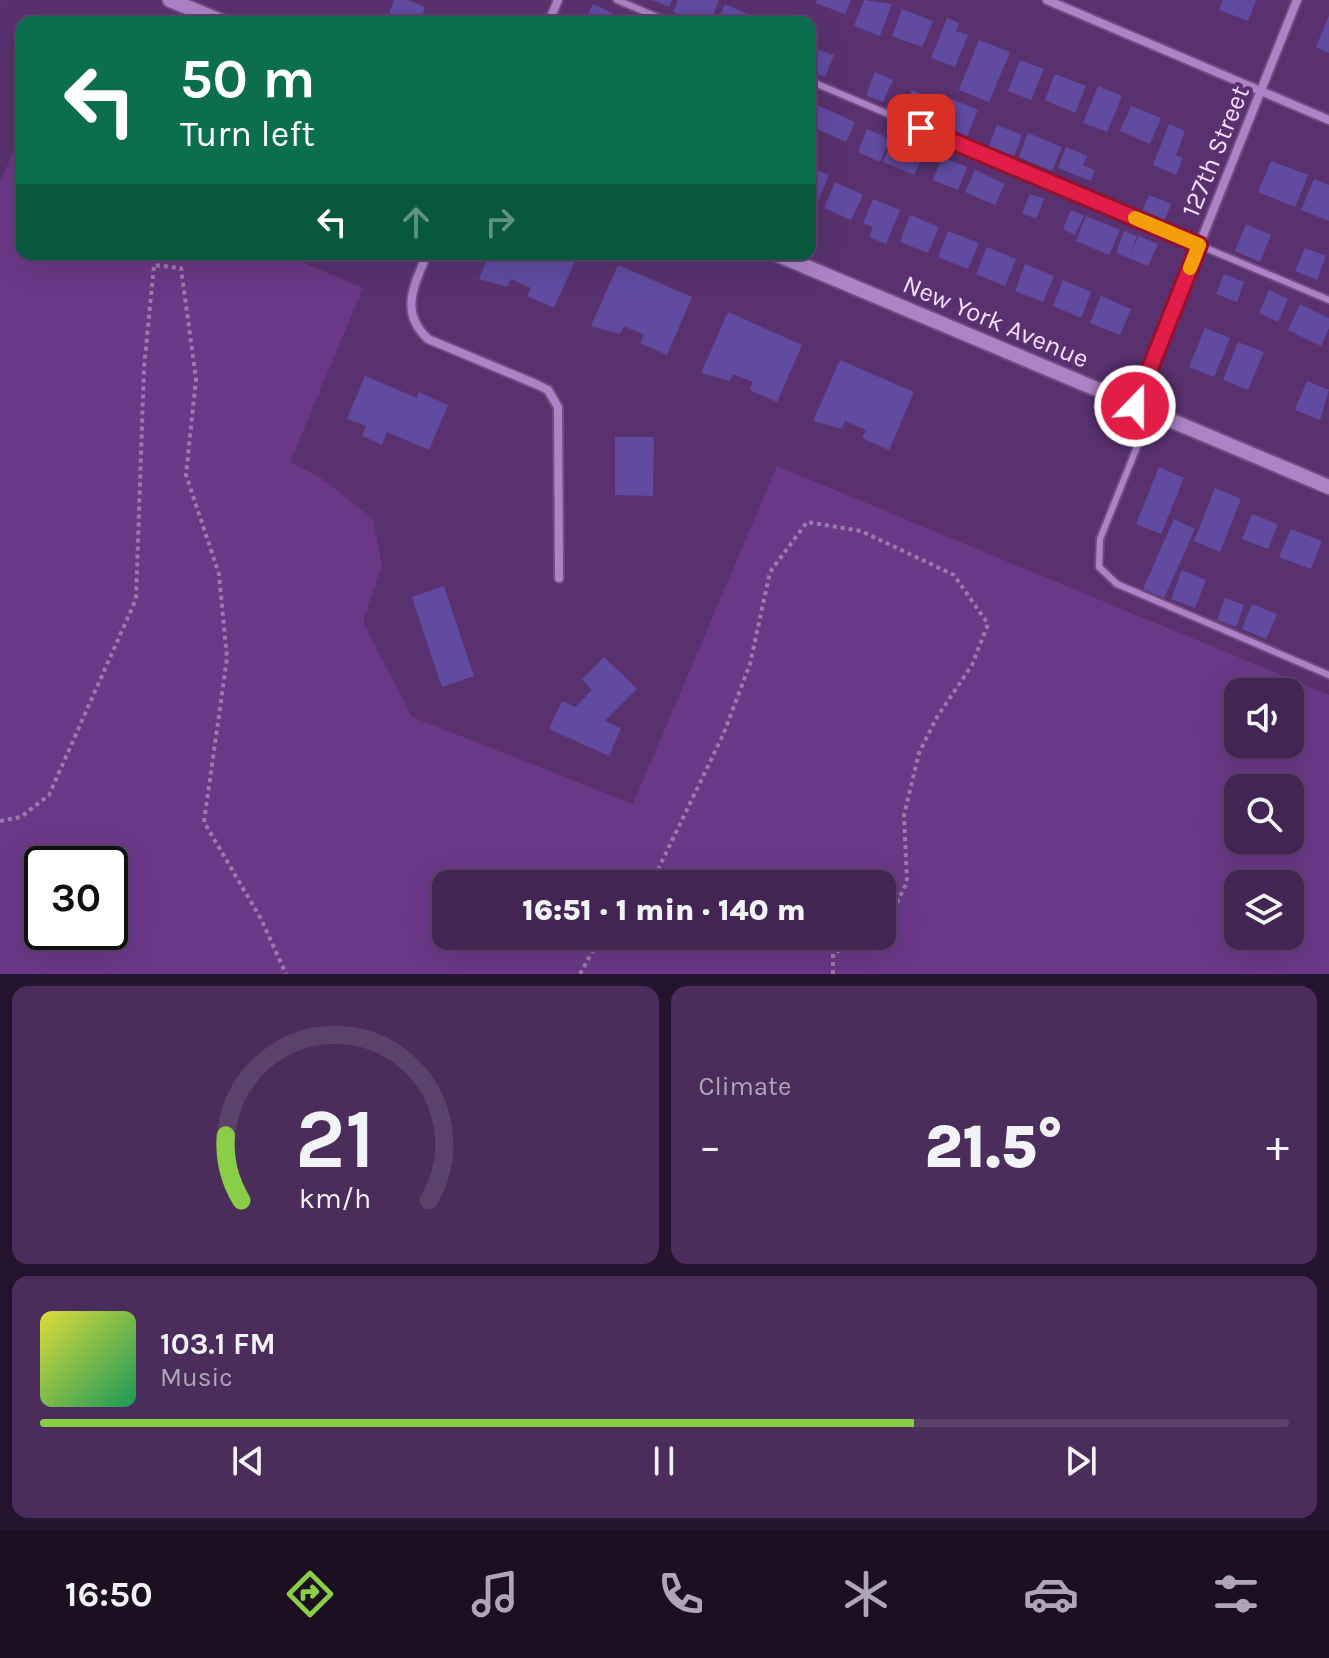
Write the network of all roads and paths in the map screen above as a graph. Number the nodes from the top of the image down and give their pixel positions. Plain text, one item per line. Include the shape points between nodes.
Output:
1 (170, 0) edge
2 (617, 0) edge
3 (1047, 0) edge
4 (1297, 0) edge
5 (209, 16) edge
6 (655, 16) edge
7 (816, 84) edge
8 (1261, 91) junction
9 (1329, 120) edge
10 (1199, 245) junction
11 (425, 260) edge
12 (790, 260) edge
13 (1329, 300) edge
14 (1135, 406) junction
15 (1151, 412) junction
16 (1329, 487) edge
17 (559, 578) dead end
18 (1329, 675) edge
19 (0, 821) edge
20 (658, 870) edge
21 (896, 905) edge
22 (593, 950) edge
23 (841, 950) edge
24 (286, 974) edge
25 (580, 974) edge
26 (833, 974) edge

1 - 5 street
2 - 6 lane
3 - 8 street
4 - 8 street, 127th Street
7 - 10 lane
8 - 9 street
8 - 10 street, 127th Street
10 - 13 lane
10 - 14 street, 127th Street
11 - 17 street via 409,306 418,329 428,339 548,390 558,407
12 - 14 street, New York Avenue
14 - 15 street, New York Avenue
15 - 16 street, New York Avenue
15 - 18 lane via 1100,539 1099,567 1117,584
19 - 24 path via 21,817 49,795 136,599 144,368 154,265 181,268 196,379 186,475 219,574 227,658 204,822 261,919
20 - 21 path via 723,735 750,664 770,572 807,522 861,531 954,575 988,624 972,665 919,753 904,815 907,882
22 - 25 path
23 - 26 path via 833,954

